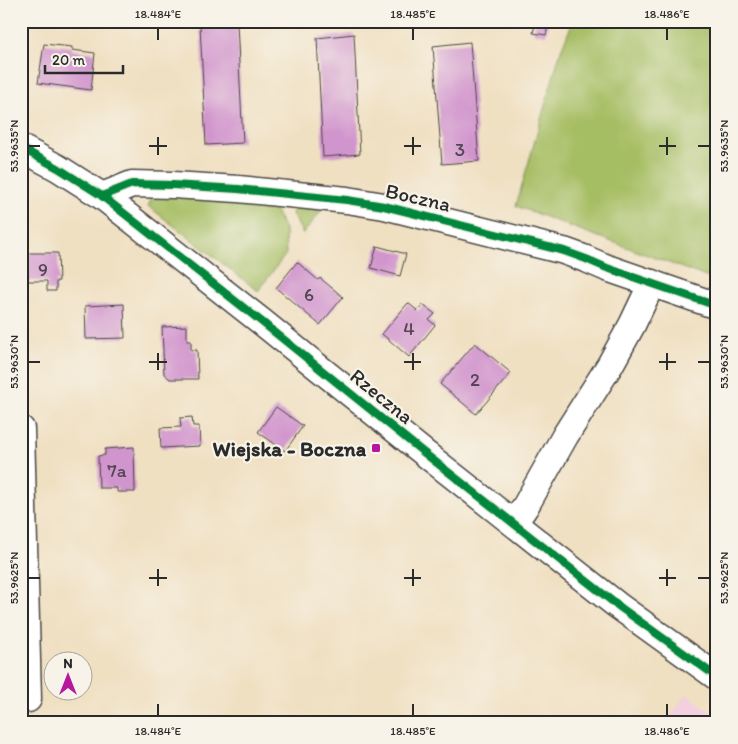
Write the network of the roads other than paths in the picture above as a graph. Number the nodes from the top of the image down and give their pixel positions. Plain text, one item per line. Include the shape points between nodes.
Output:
1 (25, 158) edge
2 (102, 196) junction
3 (652, 283) junction
4 (717, 306) edge
5 (21, 430) edge
6 (514, 523) junction
7 (717, 677) edge
8 (28, 699) dead end

1 - 2 street, Rzeczna via 58,168
2 - 3 street, Boczna via 132,184 173,185 384,206 564,251
2 - 6 street, Rzeczna
3 - 4 street, Boczna
3 - 6 street via 610,365
5 - 8 street
6 - 7 street, Rzeczna via 617,605

